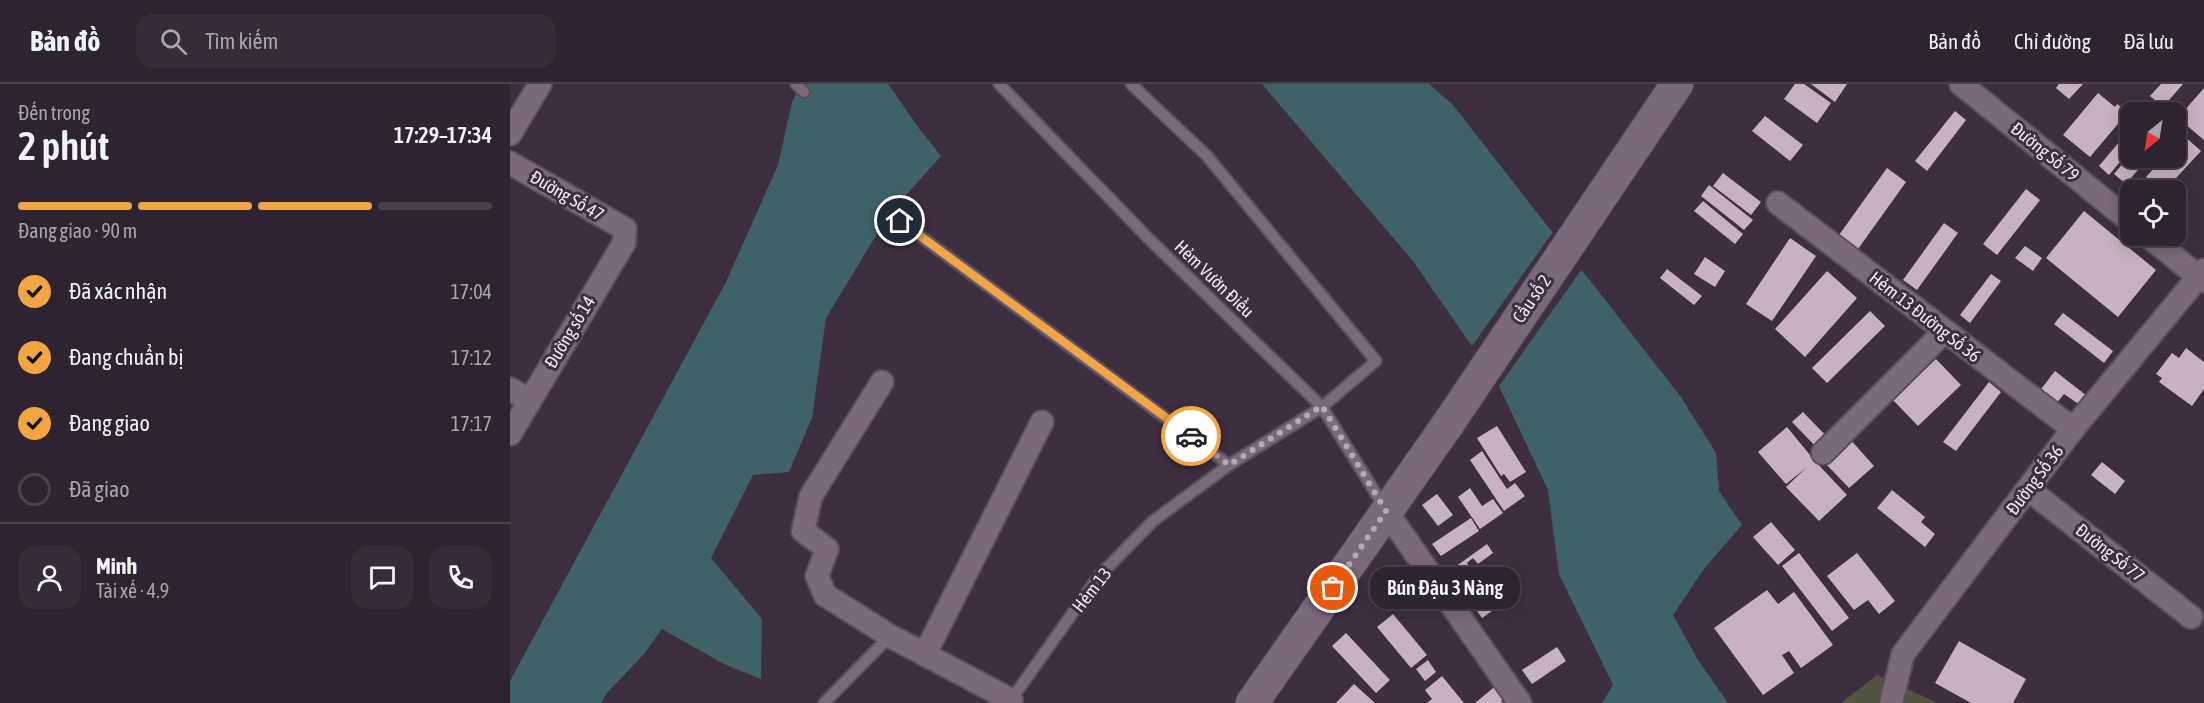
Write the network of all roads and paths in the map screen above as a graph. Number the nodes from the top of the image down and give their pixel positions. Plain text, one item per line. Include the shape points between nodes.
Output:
1 (540, 84) edge
2 (796, 84) edge
3 (999, 84) edge
4 (1131, 84) edge
5 (1677, 84) edge
6 (1961, 84) edge
7 (804, 92) dead end
8 (510, 134) edge
9 (510, 163) edge
10 (1778, 203) dead end
11 (2120, 213) edge
12 (900, 221) dead end
13 (625, 229) joint
14 (2162, 246) edge
15 (2202, 276) edge
16 (1944, 332) junction
17 (882, 382) dead end
18 (520, 395) edge
19 (1322, 406) junction
20 (1042, 422) dead end
21 (2073, 429) junction
22 (510, 434) edge
23 (1823, 453) dead end
24 (1229, 465) junction
25 (2028, 489) junction
26 (1386, 511) junction
27 (2191, 616) dead end
28 (890, 636) junction
29 (925, 654) junction
30 (1011, 700) joint
31 (824, 703) edge
32 (1252, 703) edge
33 (1520, 703) edge
34 (1891, 703) edge

1 - 8 street
2 - 7 lane
3 - 19 lane, Hẻm Vườn Điều via 1148,238
4 - 19 lane, Hẻm 13 via 1207,156 1376,361
5 - 26 street, Cầu số 2
6 - 11 street, Đường Số 79
9 - 13 street, Đường Số 47
10 - 16 street, Hẻm 13 Đường Số 36
12 - 24 lane
13 - 18 street, Đường số 14 via 624,243
14 - 15 street
15 - 21 street, Đường Số 36
16 - 21 street, Hẻm 13 Đường Số 36
16 - 23 street
17 - 28 street, Hẻm 13 via 810,496 803,531 826,549 817,576 825,595
18 - 22 street, Đường số 14
19 - 24 lane, Hẻm 13
19 - 26 lane, Hẻm Vườn Điều
20 - 29 street
21 - 25 street, Đường Số 36
24 - 30 lane, Hẻm 13 via 1153,521 1099,576
25 - 27 street, Đường Số 77
25 - 34 street, Đường Số 36 via 1903,654
26 - 32 street, Cầu số 2
26 - 33 street
28 - 29 street, Hẻm 13
28 - 31 lane
29 - 30 street, Hẻm 13

